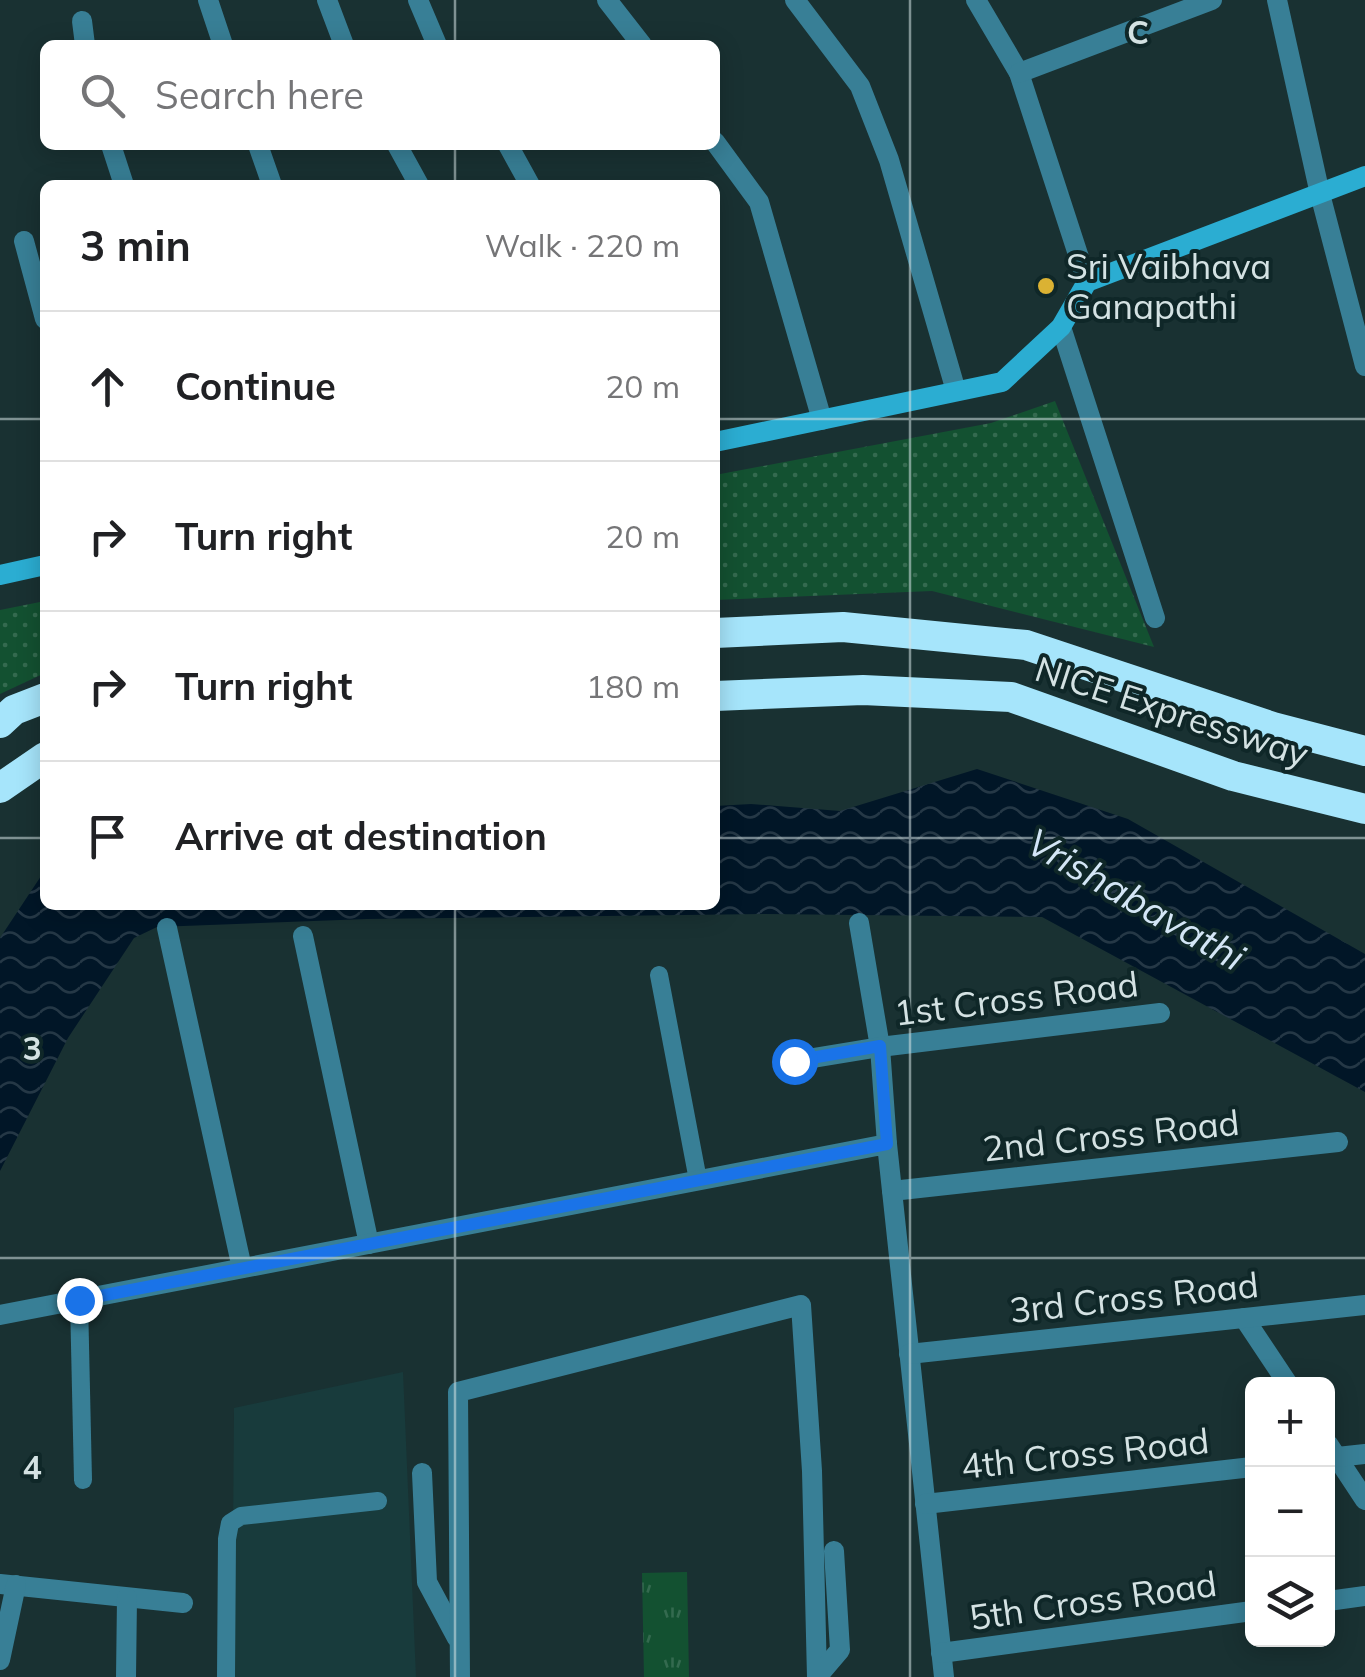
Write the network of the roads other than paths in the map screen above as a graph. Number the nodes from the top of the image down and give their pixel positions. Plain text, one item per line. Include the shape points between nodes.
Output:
1 (208, 0) edge
2 (418, 0) edge
3 (607, 0) edge
4 (795, 0) edge
5 (976, 0) edge
6 (1212, 0) edge
7 (1277, 0) edge
8 (335, 2) edge
9 (82, 21) dead end
10 (85, 40) edge
11 (222, 40) edge
12 (343, 40) edge
13 (435, 40) edge
14 (638, 40) edge
15 (1018, 73) junction
16 (720, 149) edge
17 (113, 150) edge
18 (260, 150) edge
19 (400, 150) edge
20 (511, 150) edge
21 (1365, 176) edge
22 (122, 180) edge
23 (270, 180) edge
24 (416, 180) edge
25 (527, 180) edge
26 (1320, 194) junction
27 (24, 241) dead end
28 (1087, 282) junction
29 (40, 300) edge
30 (1061, 328) junction
31 (1365, 366) edge
32 (956, 391) junction
33 (822, 420) junction
34 (720, 441) edge
35 (40, 566) edge
36 (0, 575) edge
37 (1154, 618) dead end
38 (720, 633) edge
39 (720, 696) edge
40 (40, 700) edge
41 (0, 723) edge
42 (1365, 751) edge
43 (40, 760) edge
44 (0, 788) edge
45 (1365, 808) edge
46 (859, 922) dead end
47 (167, 928) dead end
48 (303, 936) dead end
49 (659, 975) dead end
50 (1160, 1014) dead end
51 (880, 1046) junction
52 (794, 1061) dead end
53 (1338, 1142) dead end
54 (887, 1144) junction
55 (698, 1180) junction
56 (892, 1191) junction
57 (369, 1244) junction
58 (242, 1268) junction
59 (79, 1300) junction
60 (1365, 1304) edge
61 (0, 1315) edge
62 (1244, 1318) junction
63 (909, 1354) junction
64 (1283, 1377) edge
65 (1335, 1453) edge
66 (1365, 1454) edge
67 (1335, 1460) edge
68 (1245, 1467) edge
69 (422, 1472) dead end
70 (83, 1480) dead end
71 (378, 1500) dead end
72 (1365, 1500) edge
73 (926, 1504) junction
74 (834, 1551) dead end
75 (8, 1584) edge
76 (1365, 1596) edge
77 (127, 1598) junction
78 (1335, 1600) edge
79 (183, 1603) dead end
80 (1245, 1612) edge
81 (460, 1644) junction
82 (941, 1654) junction
83 (0, 1660) edge
84 (126, 1677) edge
85 (226, 1677) edge
86 (460, 1677) edge
87 (817, 1677) edge
88 (944, 1677) edge

1 - 11 street
2 - 13 street
3 - 14 street
4 - 32 street via 860,86
5 - 15 street
6 - 15 street
7 - 26 street
8 - 12 street
9 - 10 street
15 - 28 street
16 - 33 street via 758,202
17 - 22 street
18 - 23 street
19 - 24 street
20 - 25 street
21 - 26 street
26 - 28 street
26 - 31 street
27 - 29 street
28 - 30 street
30 - 32 street via 1002,382
30 - 37 street
32 - 33 street
33 - 34 street
35 - 36 street
38 - 42 highway, NICE Expressway via 843,626 1026,644
39 - 45 highway, NICE Expressway via 863,690 1011,698 1233,776
40 - 41 highway
43 - 44 highway
46 - 51 street
47 - 58 street
48 - 57 street
49 - 55 lane
50 - 51 street, 1st Cross Road
51 - 52 street, 1st Cross Road
51 - 54 street
53 - 56 street, 2nd Cross Road
54 - 55 street
54 - 56 street
55 - 57 street
56 - 63 street
57 - 58 street
58 - 59 street
59 - 61 street
59 - 70 lane
60 - 62 street, 3rd Cross Road
62 - 63 street, 3rd Cross Road
62 - 64 street
63 - 73 street
65 - 66 street
67 - 72 street
68 - 73 street, 4th Cross Road
69 - 81 street via 427,1582
71 - 85 lane via 241,1516 230,1523
73 - 82 street
74 - 87 street via 840,1650
75 - 77 street
75 - 83 street
76 - 78 street
77 - 79 street
77 - 84 street
80 - 82 street, 5th Cross Road
81 - 86 street
81 - 87 street via 458,1392 801,1305
82 - 88 street

